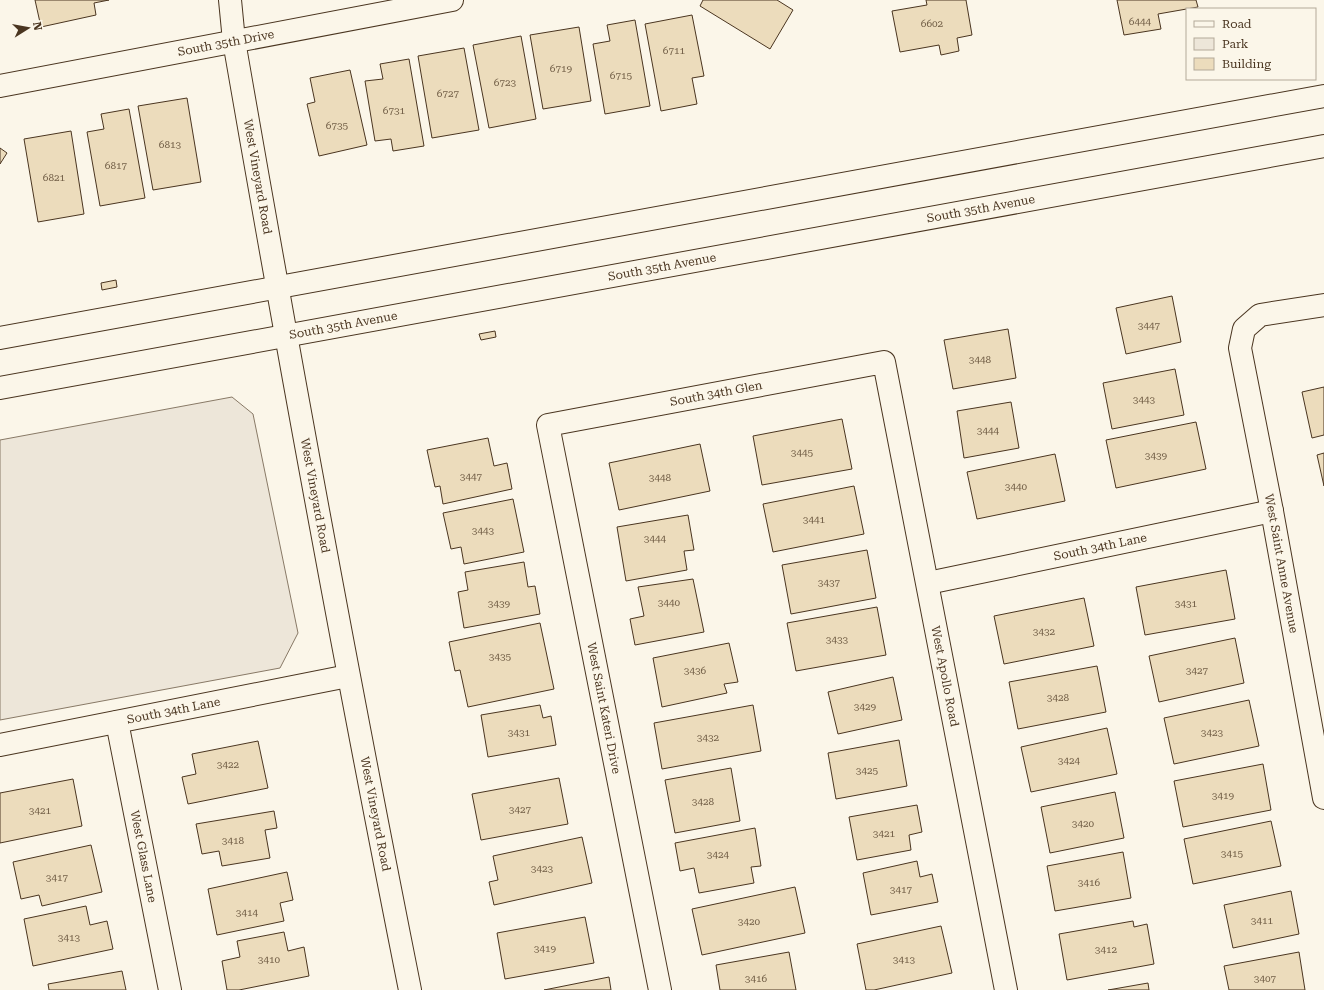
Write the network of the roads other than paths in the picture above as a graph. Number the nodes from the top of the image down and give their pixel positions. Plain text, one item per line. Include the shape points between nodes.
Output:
1 (230, 0) edge
2 (452, 0) edge
3 (234, 41) junction
4 (0, 86) edge
5 (1324, 96) edge
6 (1324, 146) edge
7 (277, 288) junction
8 (1324, 305) edge
9 (285, 336) junction
10 (0, 338) edge
11 (884, 362) joint
12 (0, 388) edge
13 (548, 425) joint
14 (1272, 511) junction
15 (928, 583) junction
16 (348, 676) junction
17 (117, 722) junction
18 (0, 745) edge
19 (1324, 798) edge
20 (170, 990) edge
21 (410, 990) edge
22 (660, 990) edge
23 (1006, 990) edge

1 - 3 street, West Vineyard Road
2 - 3 street, South 35th Drive
3 - 4 street, South 35th Drive
3 - 7 street, West Vineyard Road
5 - 7 street
6 - 9 street, South 35th Avenue
7 - 9 street, West Vineyard Road
7 - 10 street
8 - 14 street, West Saint Anne Avenue via 1260,315 1244,329 1240,348
9 - 12 street, South 35th Avenue
9 - 16 street, West Vineyard Road
11 - 13 street, South 34th Glen
11 - 15 street, West Apollo Road
13 - 22 street, West Saint Kateri Drive
14 - 15 street, South 34th Lane
14 - 19 street, West Saint Anne Avenue
15 - 23 street, West Apollo Road
16 - 17 street, South 34th Lane
16 - 21 street, West Vineyard Road
17 - 18 street, South 34th Lane
17 - 20 street, West Glass Lane

